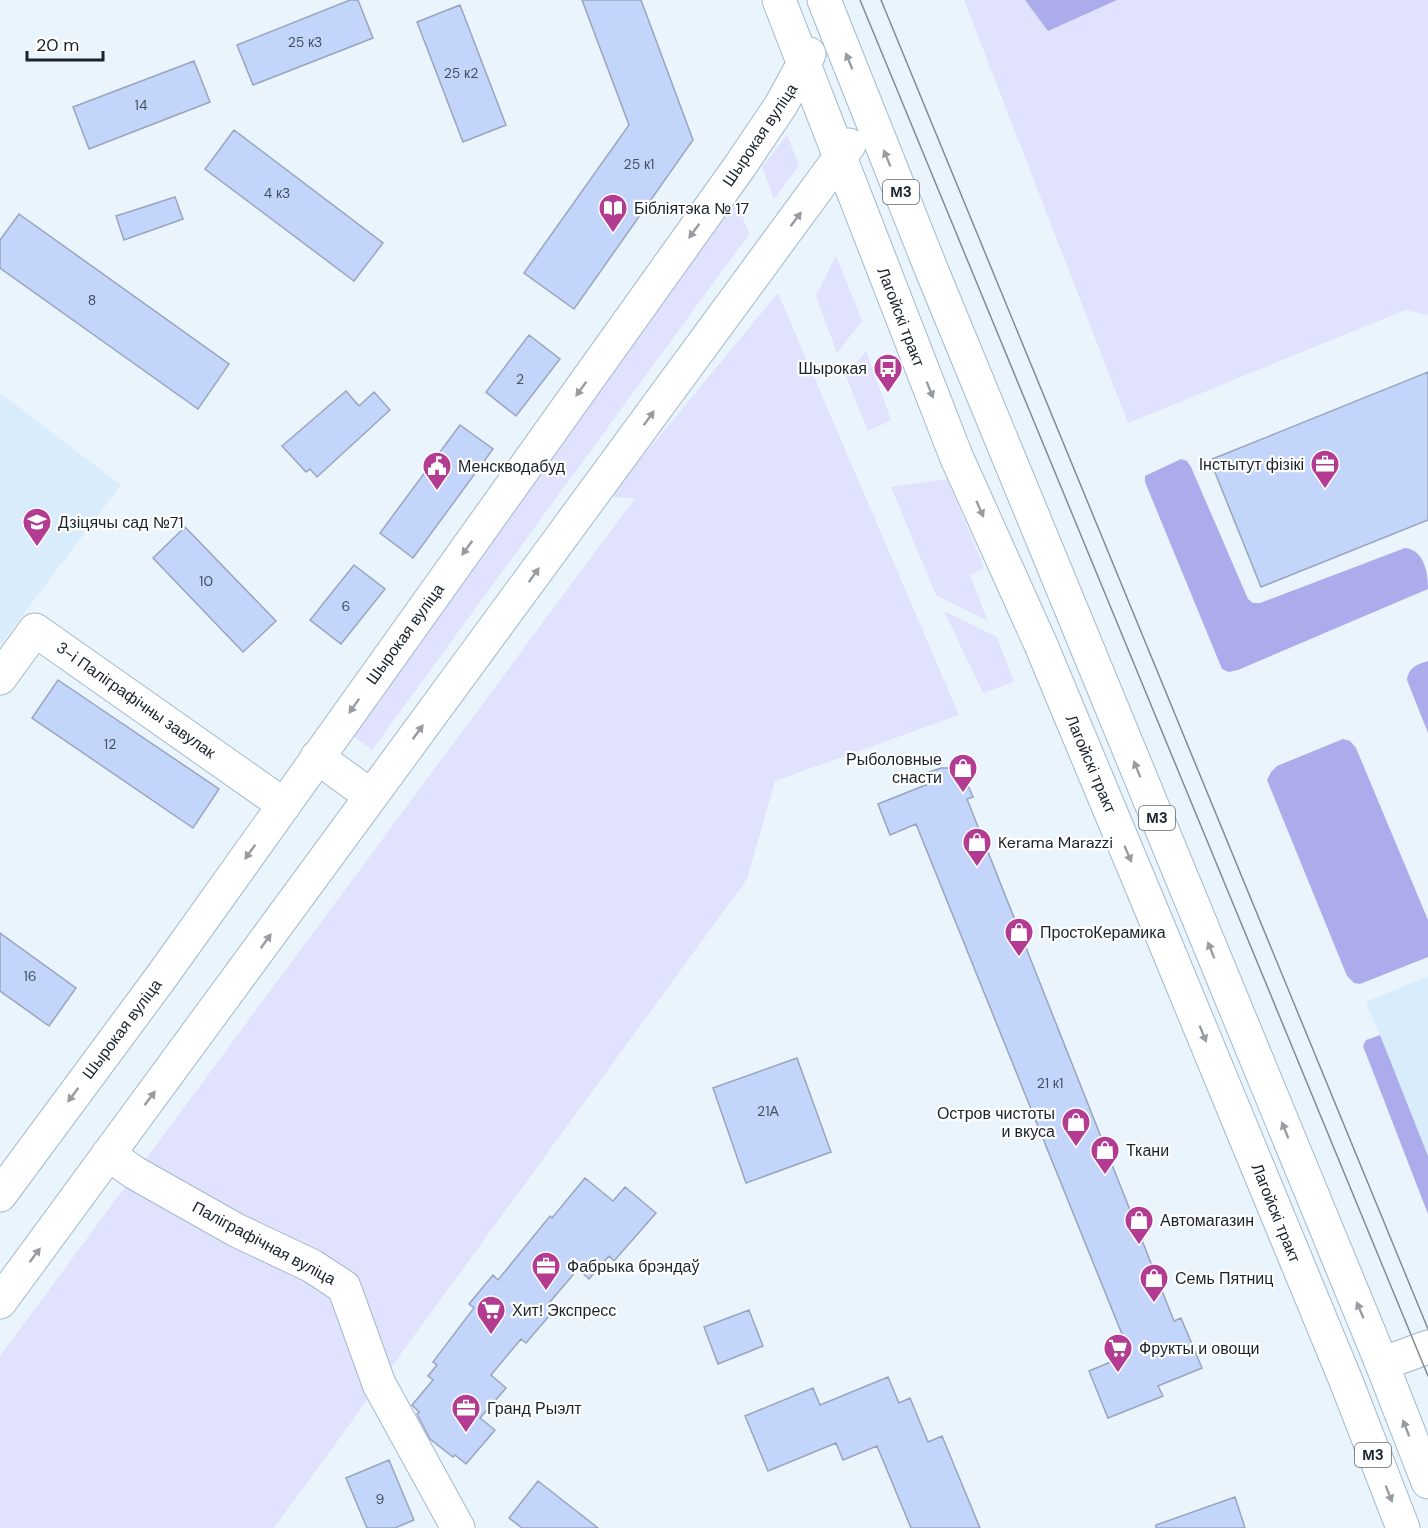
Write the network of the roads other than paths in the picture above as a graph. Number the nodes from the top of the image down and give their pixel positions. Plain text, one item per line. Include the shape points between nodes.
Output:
1 (779, 0) edge
2 (833, 3) edge
3 (804, 68) junction
4 (870, 114) junction
5 (839, 158) junction
6 (816, 191) junction
7 (857, 203) junction
8 (0, 678) edge
9 (317, 758) junction
10 (371, 796) junction
11 (284, 805) junction
12 (108, 1154) junction
13 (0, 1195) edge
14 (0, 1302) edge
15 (1428, 1347) edge
16 (1382, 1364) junction
17 (1346, 1381) junction
18 (1428, 1482) edge
19 (458, 1528) edge
20 (1403, 1528) edge

1 - 3 main road, Лагойскі тракт / М3
2 - 3 main road, Шырокая вуліца
4 -> 2 main road, М3
3 - 5 main road, Лагойскі тракт / М3
3 -> 9 main road, Шырокая вуліца via 740,166
4 - 5 main road
16 -> 4 main road, М3
5 - 6 main road
5 - 7 main road, Лагойскі тракт / М3
6 - 7 main road via 835,186
10 -> 6 main road
7 -> 17 main road, Лагойскі тракт / М3 via 956,456 1045,656
8 - 11 main road, 3-і Паліграфічны завулак via 35,630
9 - 10 main road
9 - 11 main road, Шырокая вуліца
12 -> 10 main road
11 -> 13 main road, Шырокая вуліца
14 -> 12 main road
12 - 19 main road, Паліграфічная вуліца via 145,1179 236,1230 312,1266 344,1287 379,1384
15 - 16 main road
16 - 17 main road
18 -> 16 main road, М3
17 -> 20 main road, Лагойскі тракт / М3

